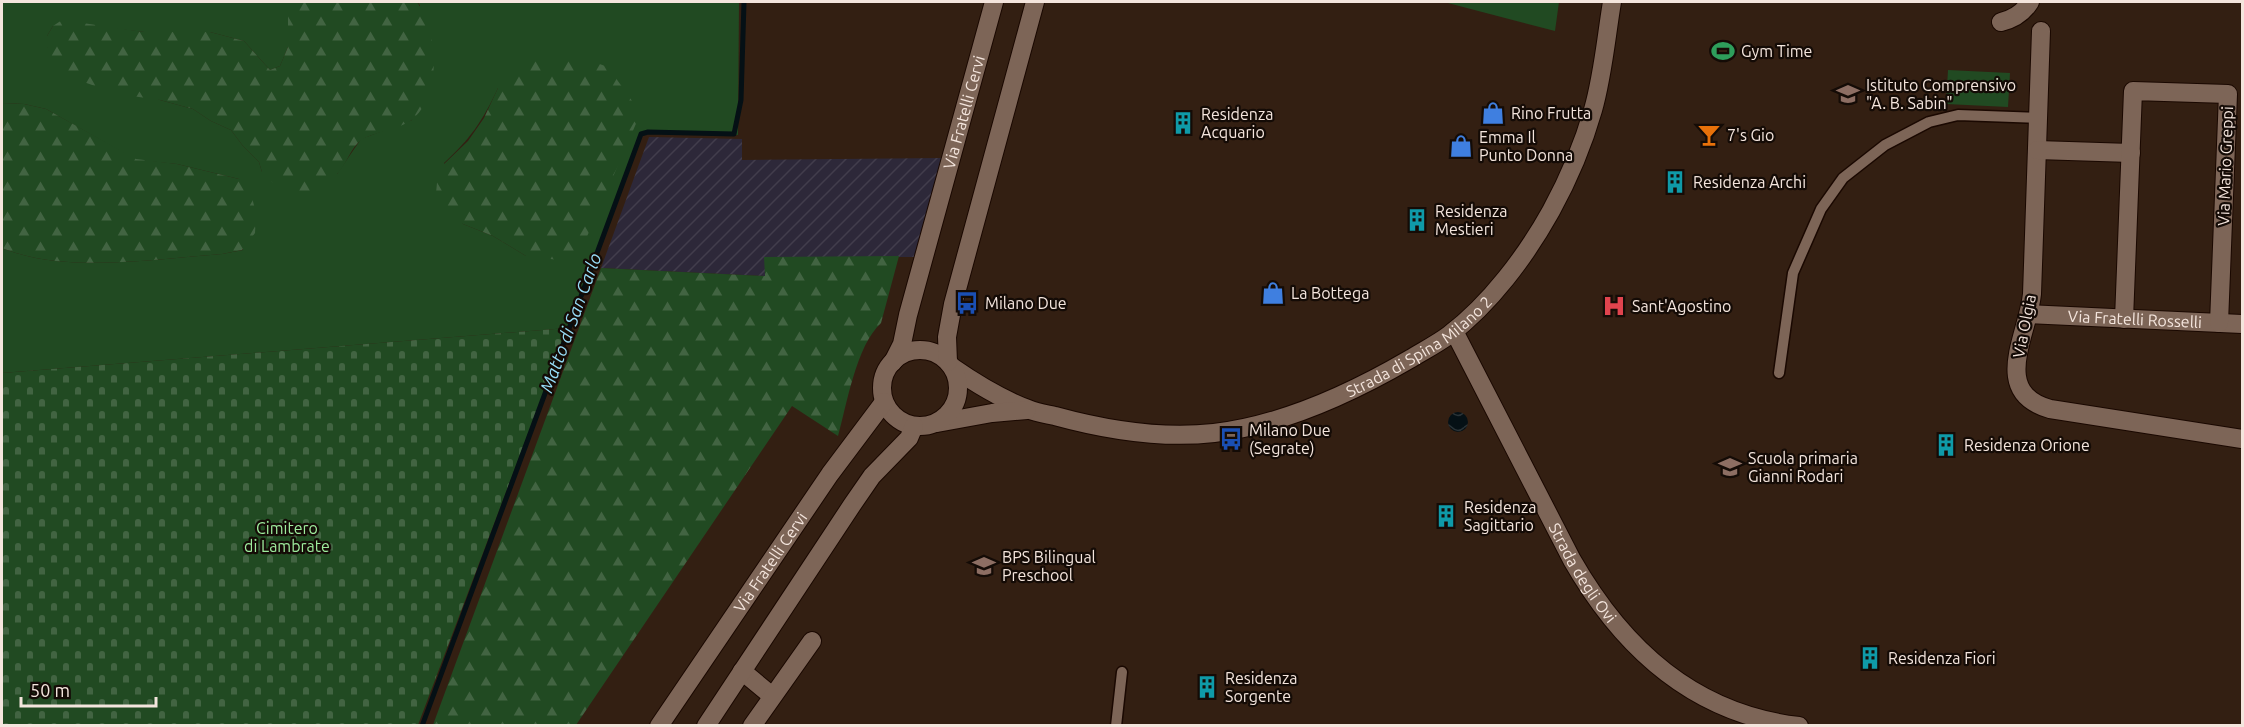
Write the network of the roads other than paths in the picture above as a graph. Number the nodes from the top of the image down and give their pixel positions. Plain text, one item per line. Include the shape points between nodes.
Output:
1 (994, 2) edge
2 (1035, 2) edge
3 (1612, 2) edge
4 (2030, 2) edge
5 (2001, 22) dead end
6 (2041, 31) dead end
7 (2038, 118) junction
8 (2037, 150) junction
9 (2131, 153) junction
10 (2029, 314) junction
11 (2124, 319) junction
12 (2219, 323) junction
13 (2242, 324) edge
14 (1454, 331) junction
15 (893, 362) junction
16 (950, 364) junction
17 (1779, 373) dead end
18 (884, 402) junction
19 (1029, 410) junction
20 (937, 423) junction
21 (914, 426) junction
22 (2242, 439) edge
23 (812, 641) dead end
24 (742, 672) junction
25 (1122, 672) dead end
26 (772, 696) junction
27 (659, 726) edge
28 (706, 726) edge
29 (752, 726) edge
30 (1116, 726) edge
31 (1799, 726) edge

1 - 15 street, Via Fratelli Cervi via 902,344
2 - 16 street via 953,304 947,337
3 - 14 street, Strada di Spina Milano 2 via 1593,110 1565,183 1524,253 1491,295
4 - 5 street via 2019,15
6 - 7 street, Via Olgia
7 - 8 street, Via Olgia
7 - 17 lane via 1958,115 1938,119 1885,145 1843,178 1821,209 1793,273
8 - 9 street
8 - 10 street, Via Olgia
9 - 11 street, Via Mario Greppi
9 - 12 street, Via Mario Greppi via 2133,91 2228,94
10 - 11 street, Via Fratelli Rosselli
10 - 22 street, Via Olgia via 2018,349 2016,373 2025,397 2038,406
11 - 12 street, Via Fratelli Rosselli
12 - 13 street, Via Fratelli Rosselli
14 - 19 street, Strada di Spina Milano 2 via 1375,380 1333,399 1243,428 1187,435 1157,434 1101,427
14 - 31 street, Strada degli Ovi via 1572,560 1612,620 1656,666 1702,697 1756,718
15 - 16 street via 902,354 920,350 938,354
15 - 18 street via 881,386
16 - 19 street, Strada di Spina Milano 2 via 985,388
16 - 20 street via 958,382 957,398 950,413
18 - 21 street via 892,415
18 - 27 street, Via Fratelli Cervi via 725,616
19 - 20 street, Strada di Spina Milano 2
20 - 21 street
21 - 24 street via 909,438 872,476
23 - 26 street
24 - 26 street
24 - 28 street
25 - 30 lane
26 - 29 street

